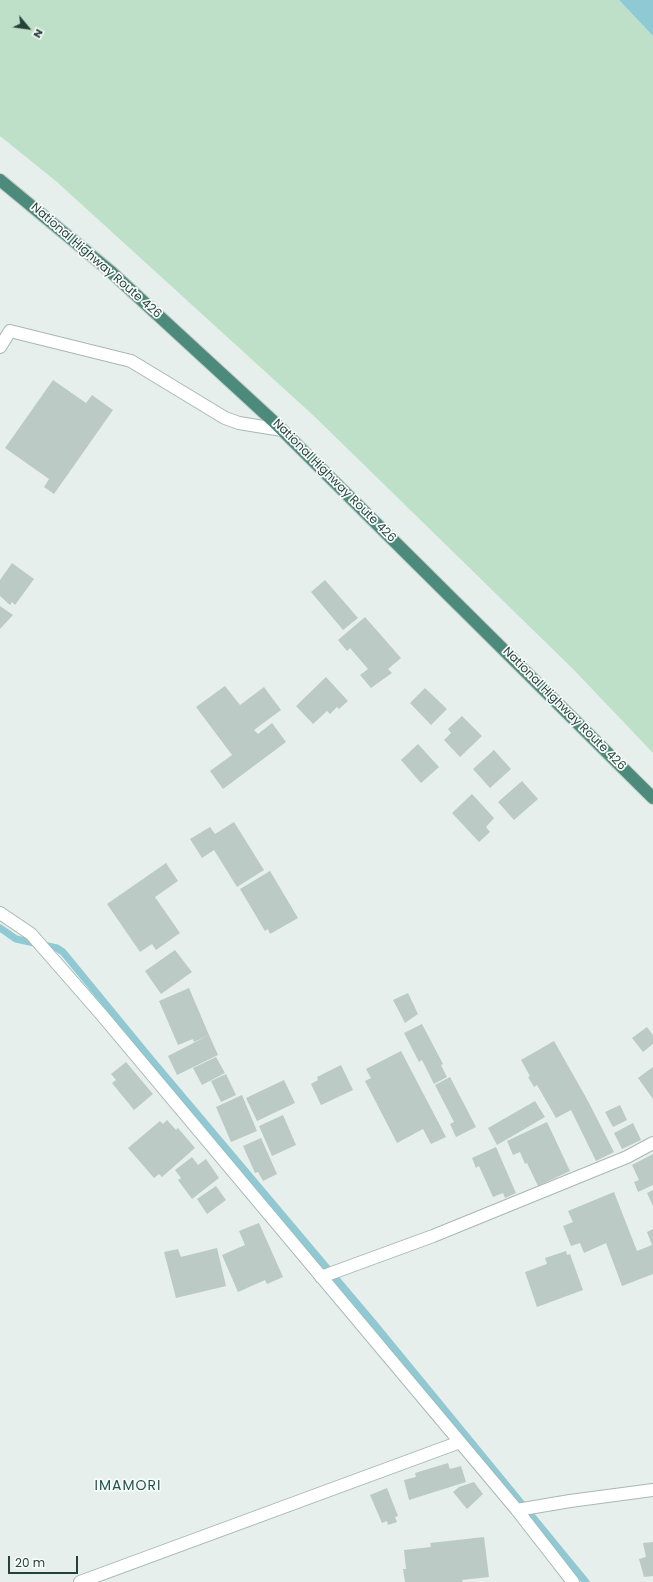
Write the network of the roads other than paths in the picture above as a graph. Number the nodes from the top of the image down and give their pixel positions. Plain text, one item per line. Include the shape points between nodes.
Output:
1 (0, 180) edge
2 (0, 347) edge
3 (282, 430) junction
4 (653, 798) edge
5 (0, 914) edge
6 (653, 1143) edge
7 (321, 1277) junction
8 (460, 1442) junction
9 (653, 1490) edge
10 (517, 1510) junction
11 (80, 1582) edge
12 (573, 1582) edge

1 - 3 highway, National Highway Route 426 via 110,271
2 - 3 street via 10,331 131,361 225,418 239,423
3 - 4 highway, National Highway Route 426
5 - 7 street via 31,934
6 - 7 street via 627,1157 433,1236
7 - 8 street
8 - 10 street
8 - 11 street
9 - 10 street
10 - 12 street

